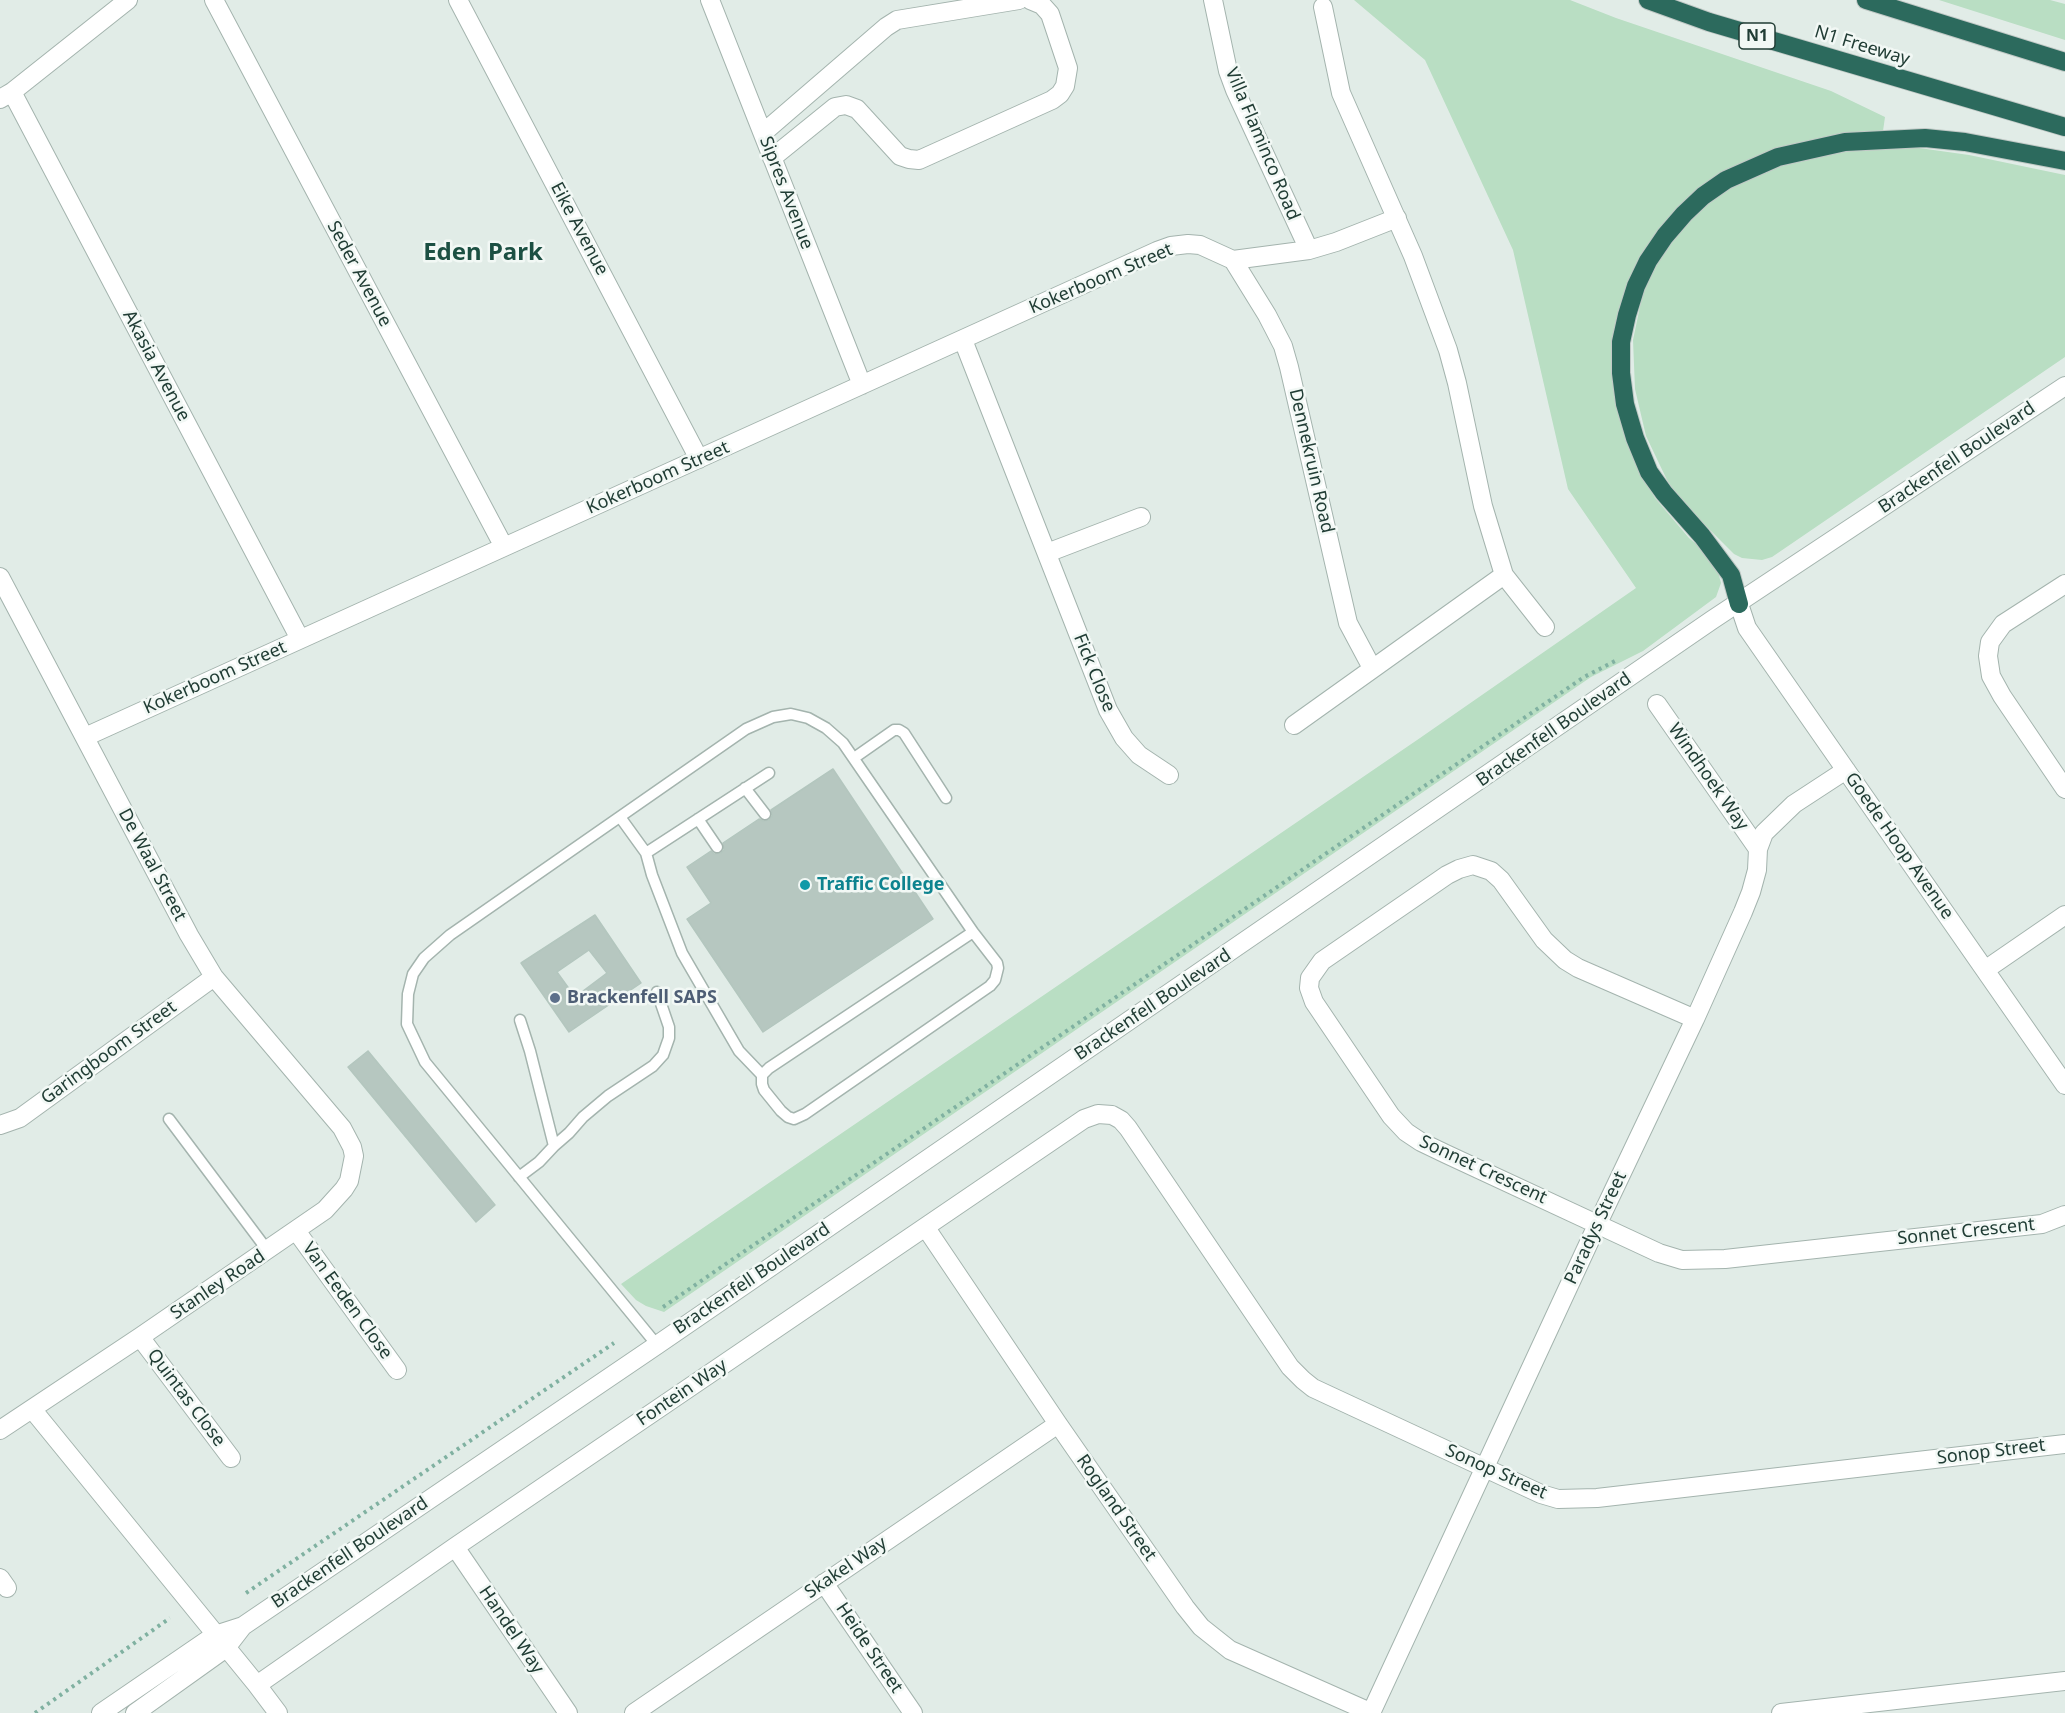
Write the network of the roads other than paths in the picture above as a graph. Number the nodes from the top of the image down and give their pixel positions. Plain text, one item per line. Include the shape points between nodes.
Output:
1 (128, 0) edge
2 (214, 0) edge
3 (458, 0) edge
4 (710, 0) edge
5 (1019, 0) edge
6 (1030, 0) edge
7 (1213, 0) edge
8 (1648, 0) edge
9 (1866, 0) edge
10 (1323, 8) dead end
11 (2065, 62) edge
12 (6, 96) edge
13 (2065, 128) edge
14 (763, 133) junction
15 (772, 158) junction
16 (2065, 160) edge
17 (1397, 218) junction
18 (1309, 250) junction
19 (1233, 260) junction
20 (963, 340) junction
21 (862, 385) junction
22 (2065, 386) edge
23 (699, 459) junction
24 (1141, 517) dead end
25 (504, 547) junction
26 (1047, 553) junction
27 (1504, 575) junction
28 (0, 577) edge
29 (2065, 584) edge
30 (1739, 604) junction
31 (1545, 627) dead end
32 (300, 639) junction
33 (1372, 668) junction
34 (1657, 704) dead end
35 (1294, 725) dead end
36 (85, 737) junction
37 (854, 758) junction
38 (1846, 770) junction
39 (769, 773) dead end
40 (1169, 775) dead end
41 (746, 788) junction
42 (2065, 789) edge
43 (946, 798) dead end
44 (765, 814) dead end
45 (620, 817) junction
46 (698, 819) junction
47 (717, 847) dead end
48 (1758, 849) junction
49 (646, 853) junction
50 (2065, 915) edge
51 (973, 932) junction
52 (1985, 970) junction
53 (214, 977) junction
54 (657, 992) dead end
55 (1695, 1019) junction
56 (520, 1020) dead end
57 (762, 1075) junction
58 (2065, 1085) edge
59 (1112, 1115) joint
60 (169, 1119) dead end
61 (1, 1125) edge
62 (342, 1128) joint
63 (554, 1146) junction
64 (519, 1177) junction
65 (2065, 1215) edge
66 (1598, 1223) junction
67 (926, 1228) junction
68 (297, 1232) junction
69 (268, 1251) junction
70 (140, 1337) junction
71 (657, 1345) junction
72 (397, 1370) dead end
73 (32, 1409) junction
74 (1058, 1424) junction
75 (0, 1430) edge
76 (2065, 1444) edge
77 (231, 1458) dead end
78 (1484, 1469) junction
79 (455, 1548) junction
80 (824, 1583) junction
81 (220, 1641) junction
82 (2065, 1681) edge
83 (257, 1685) junction
84 (1908, 1706) edge
85 (1880, 1707) edge
86 (101, 1713) edge
87 (135, 1713) edge
88 (278, 1713) edge
89 (568, 1713) edge
90 (634, 1713) edge
91 (913, 1713) edge
92 (1371, 1713) edge
93 (1781, 1713) edge

1 - 12 street
2 - 25 street, Seder Avenue
3 - 23 street, Eike Avenue
4 - 14 street, Sipres Avenue
5 - 14 street via 897,20
6 - 15 street via 1050,14 1068,68 1065,86 1052,100 919,160 900,156 857,109 835,107
7 - 18 street, Villa Flaminco Road via 1235,90
8 - 13 highway, N1 Freeway / N1 via 1709,22
9 - 11 highway
10 - 17 street via 1341,93
12 - 32 street, Akasia Avenue
14 - 15 street, Sipres Avenue
15 - 21 street, Sipres Avenue
16 - 30 highway via 1925,138 1845,142 1778,157 1726,180 1703,196 1665,236 1648,261 1627,315 1621,342 1625,404 1649,472 1731,575
17 - 18 street
17 - 27 street via 1454,370 1483,506
18 - 19 street
19 - 20 street, Kokerboom Street via 1200,245 1171,246
19 - 33 street, Dennekruin Road via 1283,346 1348,623
20 - 21 street, Kokerboom Street
20 - 26 street, Fick Close
21 - 23 street, Kokerboom Street
22 - 30 street, Brackenfell Boulevard
23 - 25 street, Kokerboom Street
24 - 26 street
25 - 32 street, Kokerboom Street
26 - 40 street, Fick Close via 1108,710 1139,755
27 - 31 street
27 - 33 street
28 - 36 street, De Waal Street
29 - 42 street via 2003,624 1990,642 1988,656 1991,676 2002,696
30 - 38 street, Goede Hoop Avenue via 1747,628
30 - 71 street, Brackenfell Boulevard
32 - 36 street, Kokerboom Street
33 - 35 street
34 - 48 street, Windhoek Way
36 - 53 street, De Waal Street
37 - 43 lane via 899,730
37 - 45 lane via 826,728 808,718 791,714 773,717 746,729
37 - 51 lane
38 - 48 street, Paradys Street via 1794,804 1764,833
38 - 52 street, Goede Hoop Avenue
39 - 41 lane
41 - 44 lane
41 - 46 lane
45 - 49 lane
45 - 64 lane via 434,948 413,974 406,1024 425,1062
46 - 47 lane
46 - 49 lane
48 - 55 street, Paradys Street via 1751,892
49 - 57 lane via 682,953 740,1051
50 - 52 street
51 - 57 lane
51 - 57 lane via 997,963 995,980 990,986 805,1114 794,1119 788,1117 764,1090
52 - 58 street, Goede Hoop Avenue
53 - 61 street, Garingboom Street via 20,1118
53 - 62 street, De Waal Street
54 - 63 lane via 669,1027 663,1055 608,1096
55 - 66 street, Paradys Street
55 - 66 street, Sonnet Crescent via 1564,960 1544,940 1502,880 1482,867 1459,868 1447,875 1315,969 1309,988 1314,1002 1391,1116 1406,1132
56 - 63 lane
59 - 67 street, Fontein Way via 1084,1119
59 - 78 street, Sonop Street via 1134,1136 1290,1367 1303,1380
60 - 69 lane
62 - 68 street, Stanley Road via 354,1156 349,1181 337,1199
63 - 64 lane
64 - 71 lane
65 - 66 street, Sonnet Crescent via 2042,1224 1702,1261 1659,1253
66 - 78 street, Paradys Street
67 - 74 street, Rogland Street
67 - 79 street, Fontein Way
68 - 69 street, Stanley Road
68 - 72 street, Van Eeden Close
69 - 70 street, Stanley Road
70 - 73 street, Stanley Road
70 - 77 street, Quintas Close
71 - 81 street, Brackenfell Boulevard
73 - 75 street, Stanley Road
73 - 81 street
74 - 80 street, Skakel Way
74 - 92 street, Rogland Street via 1185,1607 1215,1640
76 - 78 street, Sonop Street via 1570,1500 1541,1494
78 - 92 street, Paradys Street
79 - 83 street, Fontein Way
79 - 89 street, Handel Way
80 - 90 street, Skakel Way
80 - 91 street, Heide Street
81 - 83 street
81 - 86 street, Brackenfell Boulevard
81 - 87 street, Brackenfell Boulevard
82 - 84 street
83 - 88 street
84 - 85 street
85 - 93 street

